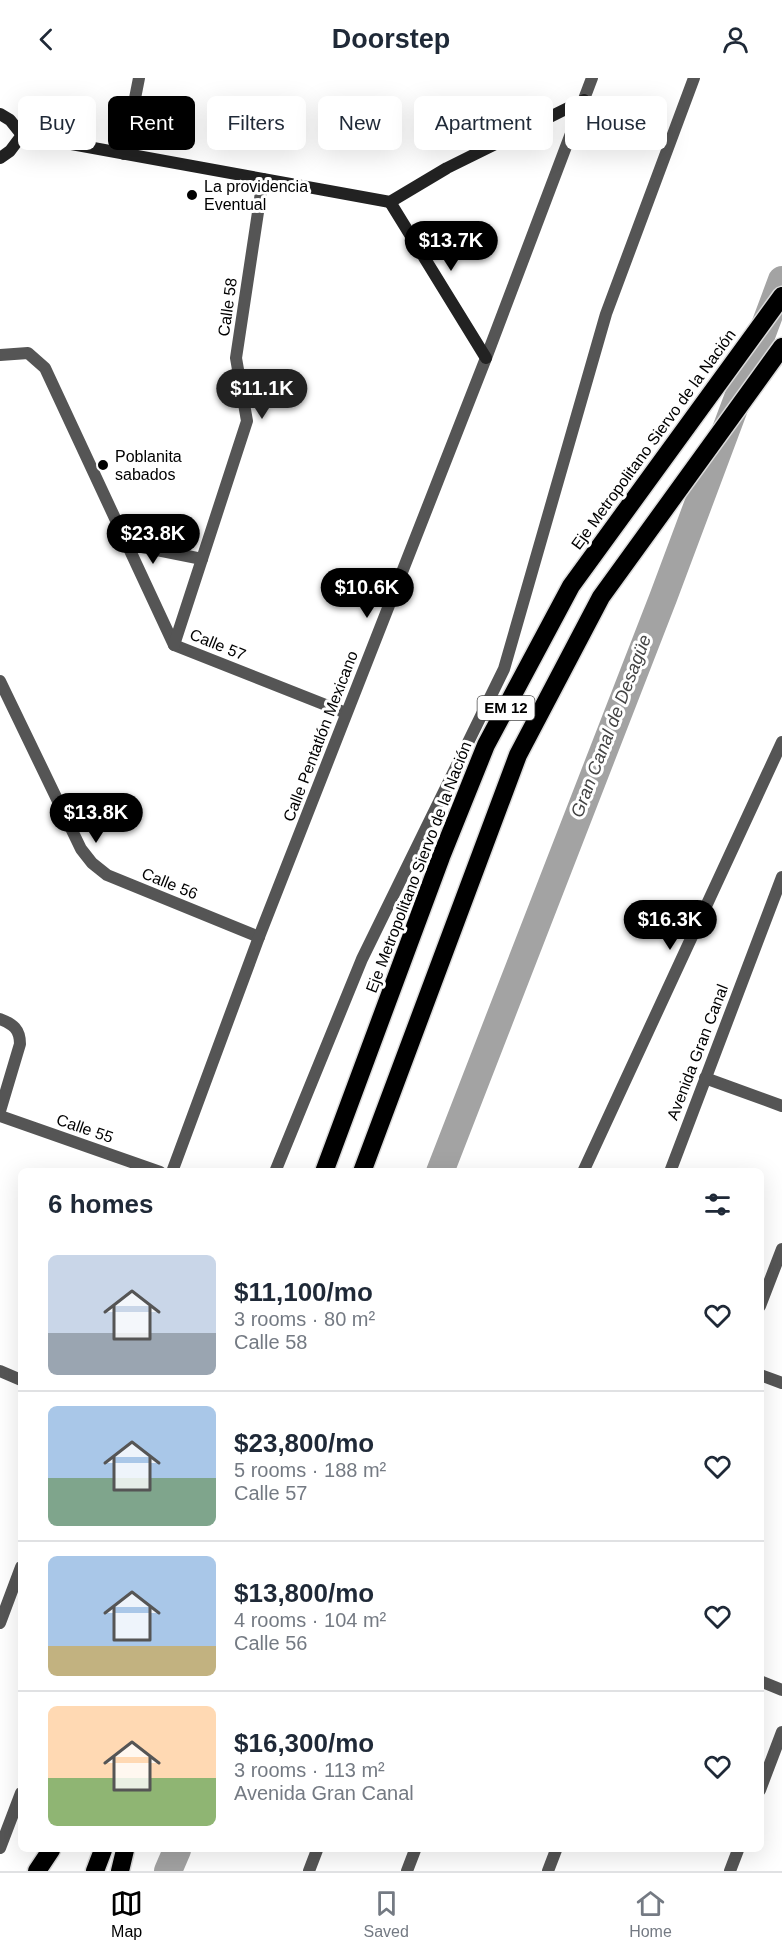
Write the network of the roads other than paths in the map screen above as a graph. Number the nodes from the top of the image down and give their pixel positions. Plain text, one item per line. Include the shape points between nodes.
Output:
1 (139, 78) edge
2 (592, 78) edge
3 (694, 78) edge
4 (585, 96) edge
5 (565, 109) edge
6 (0, 114) edge
7 (18, 130) edge
8 (18, 141) edge
9 (96, 149) edge
10 (565, 150) edge
11 (124, 154) junction
12 (0, 158) edge
13 (263, 179) junction
14 (390, 202) junction
15 (782, 296) edge
16 (782, 347) edge
17 (0, 355) edge
18 (486, 358) junction
19 (127, 544) junction
20 (202, 559) junction
21 (174, 645) junction
22 (0, 681) edge
23 (346, 713) junction
24 (782, 742) edge
25 (782, 877) edge
26 (259, 937) junction
27 (0, 1019) edge
28 (705, 1078) junction
29 (782, 1106) edge
30 (0, 1114) edge
31 (149, 1168) edge
32 (173, 1168) edge
33 (277, 1168) edge
34 (325, 1168) edge
35 (363, 1168) edge
36 (585, 1168) edge
37 (671, 1168) edge
38 (782, 1249) edge
39 (764, 1296) edge
40 (0, 1371) edge
41 (764, 1376) edge
42 (18, 1379) edge
43 (782, 1383) edge
44 (18, 1575) edge
45 (0, 1623) edge
46 (764, 1682) edge
47 (782, 1689) edge
48 (782, 1732) edge
49 (764, 1779) edge
50 (18, 1801) edge
51 (0, 1848) edge
52 (50, 1852) edge
53 (59, 1852) edge
54 (102, 1852) edge
55 (125, 1852) edge
56 (316, 1852) edge
57 (414, 1852) edge
58 (555, 1852) edge
59 (737, 1852) edge
60 (37, 1871) edge
61 (51, 1871) edge
62 (95, 1871) edge
63 (120, 1871) edge
64 (309, 1871) edge
65 (407, 1871) edge
66 (548, 1871) edge
67 (730, 1871) edge

1 - 11 street
2 - 4 street, Calle Pentatlón Mexicano
3 - 33 street via 606,314 504,669 362,959
5 - 14 street via 447,168
6 - 7 street
8 - 12 street
9 - 11 street
10 - 18 street, Calle Pentatlón Mexicano
11 - 13 street
13 - 14 street
13 - 20 street, Calle 58 via 236,358 247,421
14 - 18 street
15 - 34 highway, Eje Metropolitano Siervo de la Nación / EM 12 via 571,586 486,745
16 - 35 highway, EM 12 via 601,597 518,755
17 - 19 street, Calle 57 via 28,353 45,368
18 - 23 street, Calle Pentatlón Mexicano
19 - 20 street
19 - 21 street, Calle 57
20 - 21 street, Calle 58
21 - 23 street, Calle 57
22 - 26 street, Calle 56 via 81,849 92,863 107,875
23 - 26 street, Calle Pentatlón Mexicano
24 - 36 street
25 - 28 street, Avenida Gran Canal
26 - 32 street, Calle Pentatlón Mexicano
27 - 30 street via 12,1025 20,1036
28 - 29 street
28 - 37 street, Avenida Gran Canal
30 - 31 street, Calle 55
38 - 39 street
40 - 42 street
41 - 43 street
44 - 45 street
46 - 47 street
48 - 49 street
50 - 51 street
52 - 60 highway
53 - 61 highway
54 - 62 highway
55 - 63 highway
56 - 64 street
57 - 65 street
58 - 66 street
59 - 67 street

